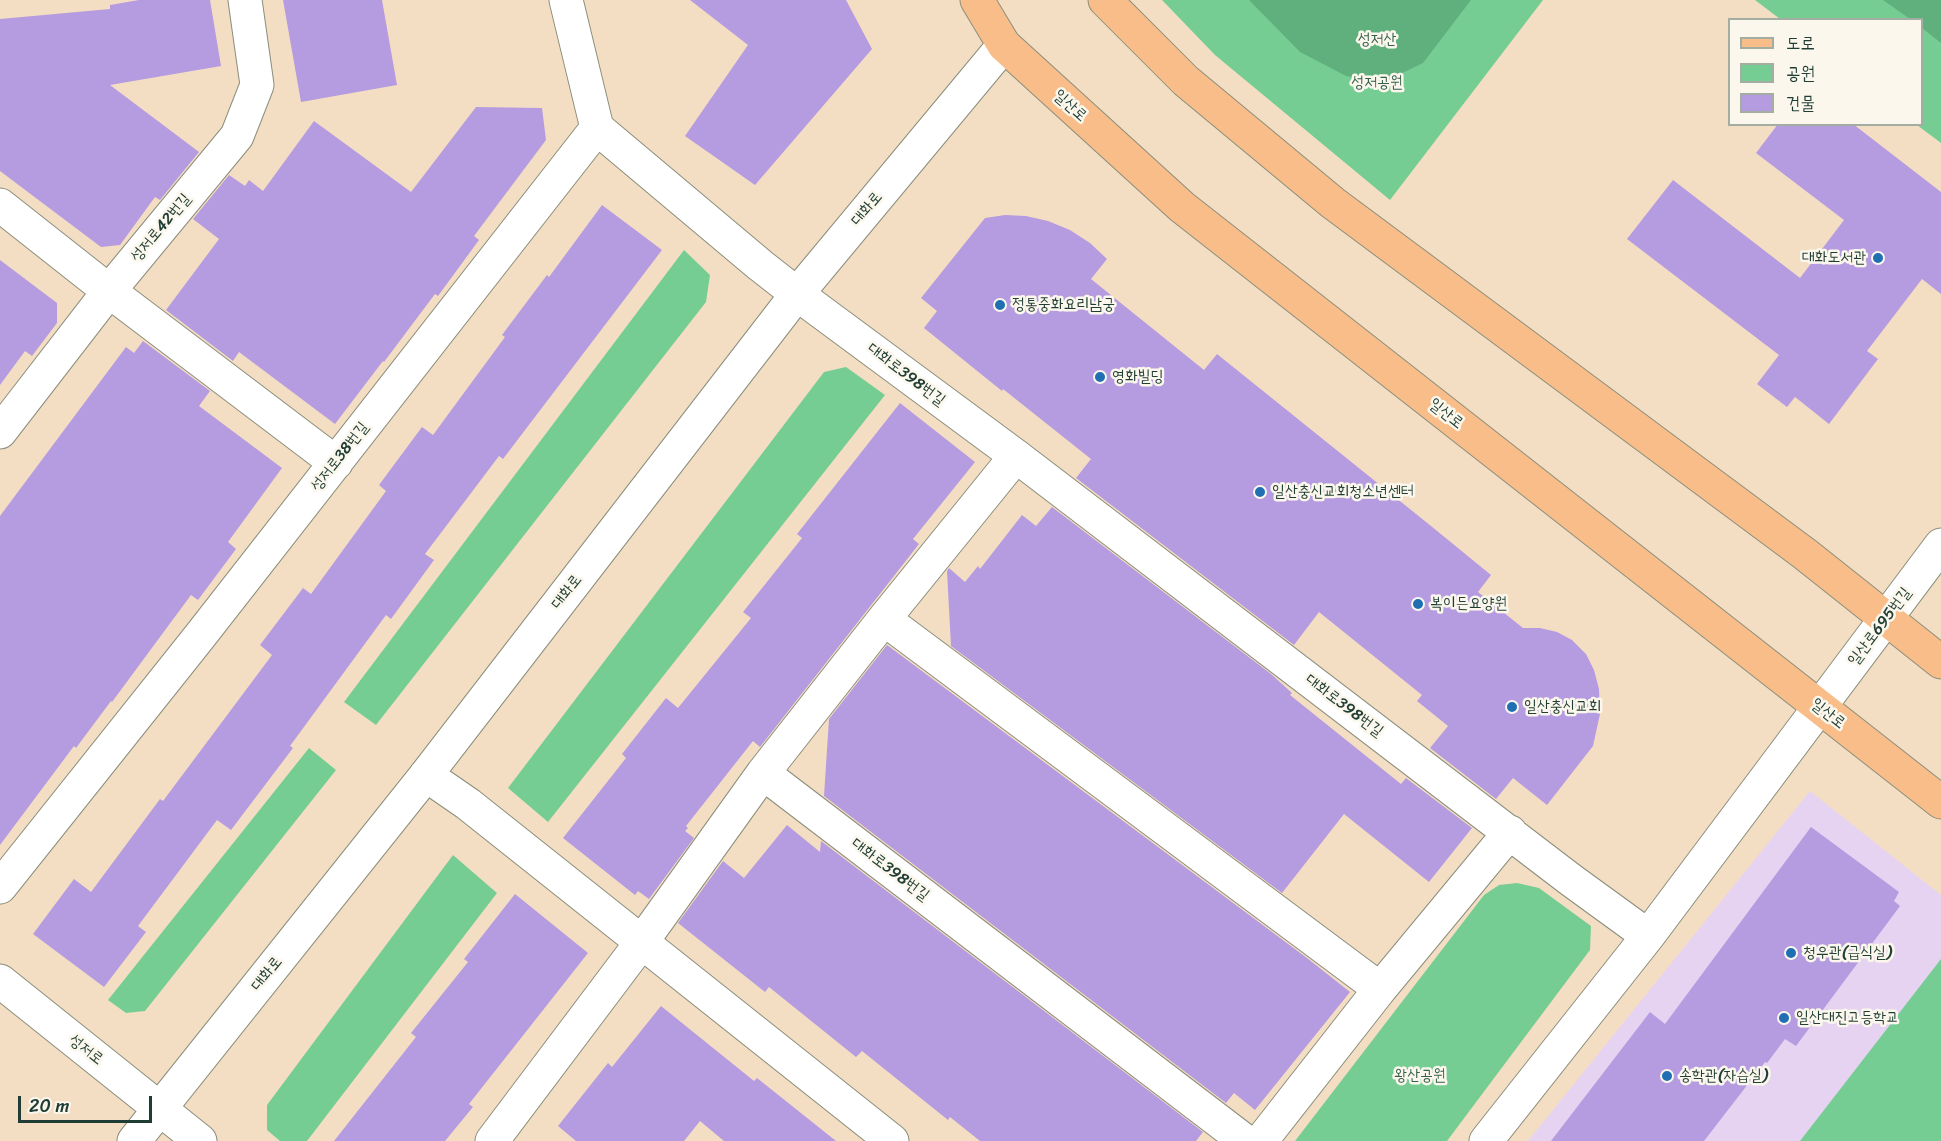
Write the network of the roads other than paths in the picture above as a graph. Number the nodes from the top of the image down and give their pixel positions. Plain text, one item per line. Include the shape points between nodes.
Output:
1 (244, 0) edge
2 (566, 0) edge
3 (977, 0) edge
4 (1105, 0) edge
5 (1004, 45) junction
6 (597, 128) junction
7 (0, 205) edge
8 (108, 291) junction
9 (796, 294) junction
10 (0, 432) edge
11 (1016, 456) junction
12 (336, 463) junction
13 (1941, 545) edge
14 (884, 619) junction
15 (1886, 619) junction
16 (1941, 662) edge
17 (1820, 708) junction
18 (763, 773) junction
19 (426, 775) junction
20 (1941, 802) edge
21 (1510, 832) junction
22 (0, 887) edge
23 (1648, 936) junction
24 (641, 944) junction
25 (0, 981) edge
26 (1380, 989) junction
27 (158, 1108) junction
28 (889, 1140) edge
29 (134, 1141) edge
30 (200, 1141) edge
31 (492, 1141) edge
32 (1245, 1141) edge
33 (1261, 1141) edge
34 (1486, 1141) edge

1 - 8 street, 성저로42번길 via 257,85 237,136
2 - 6 street
3 - 5 main road, 일산로
4 - 15 main road via 1186,81 1333,203
5 - 9 street, 대화로
5 - 17 main road, 일산로 via 1182,207
6 - 9 street, 대화로398번길
6 - 12 street, 성저로38번길
7 - 8 street
8 - 10 street, 성저로42번길
8 - 12 street
9 - 11 street, 대화로398번길
9 - 19 street, 대화로
11 - 14 street
11 - 21 street, 대화로398번길
12 - 22 street, 성저로38번길
13 - 15 street, 일산로695번길
14 - 18 street
14 - 26 street
15 - 16 main road
15 - 17 street, 일산로695번길
17 - 20 main road, 일산로
17 - 23 street, 일산로695번길
18 - 24 street
18 - 32 street, 대화로398번길
19 - 24 street via 468,804
19 - 27 street, 대화로
21 - 23 street, 대화로398번길
21 - 26 street
23 - 34 street, 일산로695번길
24 - 28 street
24 - 31 street
25 - 27 street, 성저로
26 - 33 street
27 - 29 street, 대화로
27 - 30 street, 성저로

